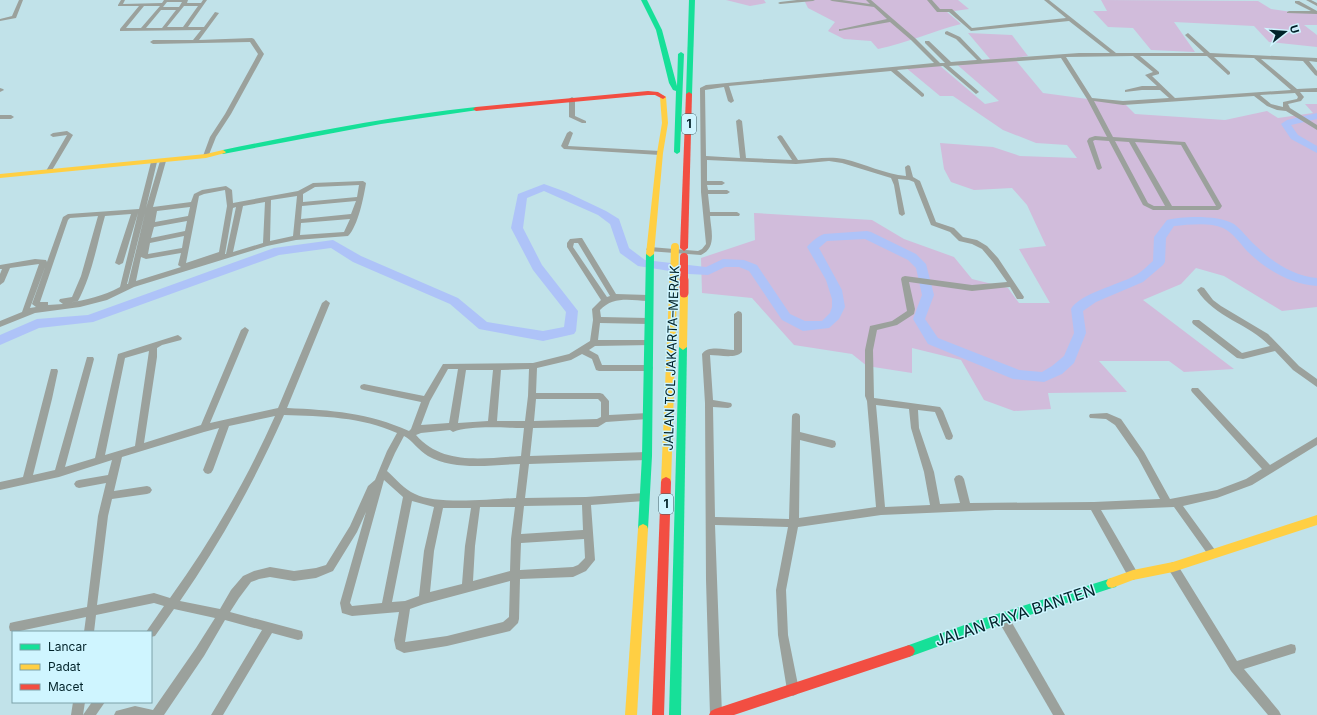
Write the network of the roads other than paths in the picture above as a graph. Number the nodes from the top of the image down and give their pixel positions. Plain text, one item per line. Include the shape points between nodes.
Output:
1 (21, 0) edge
2 (123, 0) edge
3 (147, 0) edge
4 (644, 0) edge
5 (692, 0) edge
6 (813, 0) edge
7 (832, 0) edge
8 (868, 0) edge
9 (928, 0) edge
10 (1046, 0) edge
11 (1308, 0) edge
12 (204, 2) edge
13 (1297, 2) dead end
14 (184, 3) edge
15 (780, 3) dead end
16 (164, 4) edge
17 (143, 5) junction
18 (1317, 5) edge
19 (874, 6) junction
20 (1289, 12) dead end
21 (217, 13) dead end
22 (1317, 13) edge
23 (682, 15) dead end
24 (1071, 19) junction
25 (0, 20) edge
26 (891, 20) junction
27 (206, 28) junction
28 (163, 29) junction
29 (184, 29) junction
30 (142, 30) junction
31 (841, 30) dead end
32 (947, 33) dead end
33 (1188, 35) dead end
34 (196, 41) junction
35 (153, 42) dead end
36 (927, 42) dead end
37 (1114, 54) junction
38 (1134, 54) junction
39 (1208, 54) junction
40 (1062, 56) junction
41 (1254, 56) junction
42 (1304, 59) junction
43 (1317, 60) edge
44 (981, 62) junction
45 (945, 65) junction
46 (892, 70) junction
47 (1228, 73) dead end
48 (1317, 74) edge
49 (726, 85) junction
50 (1160, 88) junction
51 (1317, 90) edge
52 (679, 91) junction
53 (1128, 91) dead end
54 (1296, 91) junction
55 (976, 92) dead end
56 (1254, 93) junction
57 (922, 95) dead end
58 (572, 99) junction
59 (1090, 99) junction
60 (1173, 99) junction
61 (731, 101) dead end
62 (1288, 110) junction
63 (0, 117) edge
64 (11, 117) dead end
65 (739, 121) dead end
66 (584, 122) dead end
67 (1315, 127) edge
68 (570, 132) dead end
69 (53, 135) dead end
70 (780, 136) dead end
71 (1110, 139) junction
72 (1131, 140) junction
73 (660, 154) junction
74 (206, 156) junction
75 (703, 158) junction
76 (743, 159) junction
77 (677, 160) dead end
78 (158, 161) junction
79 (796, 162) junction
80 (908, 167) dead end
81 (1099, 168) dead end
82 (49, 171) junction
83 (160, 175) junction
84 (0, 176) edge
85 (150, 176) junction
86 (894, 177) junction
87 (910, 178) junction
88 (704, 183) junction
89 (722, 183) dead end
90 (704, 192) junction
91 (727, 192) dead end
92 (300, 194) junction
93 (268, 199) junction
94 (360, 199) junction
95 (152, 201) junction
96 (144, 203) junction
97 (194, 204) junction
98 (240, 204) junction
99 (300, 204) junction
100 (676, 205) dead end
101 (230, 206) junction
102 (1170, 208) junction
103 (145, 210) junction
104 (102, 213) junction
105 (707, 214) junction
106 (737, 214) dead end
107 (902, 214) dead end
108 (354, 216) junction
109 (192, 218) junction
110 (298, 222) junction
111 (151, 225) junction
112 (189, 233) junction
113 (296, 238) junction
114 (147, 241) junction
115 (266, 244) junction
116 (185, 250) junction
117 (650, 251) junction
118 (230, 255) junction
119 (119, 263) dead end
120 (3, 266) edge
121 (0, 282) edge
122 (1010, 284) junction
123 (127, 286) junction
124 (1201, 290) dead end
125 (648, 296) junction
126 (614, 297) junction
127 (1020, 297) dead end
128 (605, 300) junction
129 (326, 303) dead end
130 (25, 313) junction
131 (738, 314) dead end
132 (597, 320) junction
133 (648, 320) junction
134 (1196, 322) dead end
135 (0, 324) edge
136 (245, 330) dead end
137 (178, 338) dead end
138 (594, 343) junction
139 (649, 343) junction
140 (153, 347) junction
141 (1276, 348) junction
142 (582, 350) junction
143 (90, 359) dead end
144 (463, 366) junction
145 (532, 366) junction
146 (497, 367) junction
147 (649, 368) junction
148 (54, 371) dead end
149 (1317, 384) edge
150 (364, 387) dead end
151 (1195, 390) dead end
152 (532, 396) junction
153 (426, 400) junction
154 (871, 401) junction
155 (709, 403) junction
156 (728, 405) dead end
157 (913, 406) junction
158 (282, 411) junction
159 (648, 416) junction
160 (796, 416) dead end
161 (1093, 416) dead end
162 (605, 419) junction
163 (225, 424) junction
164 (492, 425) junction
165 (529, 425) junction
166 (204, 428) junction
167 (453, 428) junction
168 (409, 433) junction
169 (796, 435) junction
170 (949, 436) dead end
171 (1317, 441) edge
172 (832, 444) dead end
173 (139, 448) junction
174 (118, 454) junction
175 (647, 456) junction
176 (99, 461) junction
177 (524, 461) junction
178 (208, 470) dead end
179 (1268, 470) junction
180 (382, 472) junction
181 (59, 473) junction
182 (112, 478) junction
183 (959, 479) dead end
184 (27, 481) junction
185 (79, 484) dead end
186 (378, 484) junction
187 (0, 486) edge
188 (147, 490) dead end
189 (107, 496) junction
190 (408, 496) junction
191 (644, 497) junction
192 (520, 501) junction
193 (586, 501) junction
194 (1171, 503) junction
195 (439, 504) junction
196 (476, 504) junction
197 (1094, 506) junction
198 (966, 507) junction
199 (936, 509) junction
200 (881, 511) junction
201 (711, 521) junction
202 (794, 523) junction
203 (1315, 523) edge
204 (587, 534) junction
205 (516, 540) junction
206 (1212, 553) junction
207 (1173, 566) junction
208 (514, 575) junction
209 (1133, 575) junction
210 (467, 588) junction
211 (424, 599) junction
212 (172, 604) junction
213 (405, 606) junction
214 (386, 608) junction
215 (92, 610) junction
216 (224, 615) junction
217 (1003, 618) junction
218 (14, 627) dead end
219 (269, 628) junction
220 (89, 631) edge
221 (152, 631) edge
222 (298, 635) dead end
223 (1291, 649) dead end
224 (1235, 667) junction
225 (793, 690) junction
226 (79, 703) edge
227 (97, 703) edge
228 (731, 713) edge
229 (77, 715) edge
230 (89, 715) edge
231 (120, 715) edge
232 (151, 715) edge
233 (157, 715) edge
234 (217, 715) edge
235 (631, 715) edge
236 (658, 715) edge
237 (675, 715) edge
238 (716, 715) edge
239 (1059, 715) edge
240 (1274, 715) edge

1 - 25 street via 14,17
2 - 17 street via 120,5
3 - 17 street
4 - 52 main road via 657,23 665,44 673,86
5 - 237 main road, JALAN TOL JAKARTA–MERAK / 1, bridge via 684,248
6 - 15 street
7 - 19 street
8 - 19 street
9 - 24 street via 939,11 950,10 971,30
10 - 24 street
11 - 18 street
12 - 14 street
12 - 29 street
13 - 22 street
14 - 16 street
14 - 16 street
14 - 28 street
16 - 17 street
16 - 30 street
17 - 30 street via 122,29
19 - 26 street
20 - 22 street
21 - 27 street
23 - 52 main road, 1
24 - 37 street
26 - 31 street
26 - 45 street
27 - 29 street
27 - 34 street
28 - 29 street
28 - 30 street
32 - 44 street via 958,38
33 - 39 street
34 - 35 street
34 - 74 street via 252,40 261,54 213,137
36 - 45 street
37 - 38 street
37 - 40 street
38 - 39 street
38 - 50 street via 1157,73 1148,75
39 - 41 street
39 - 47 street
40 - 44 street
40 - 59 street
41 - 42 street
41 - 54 street
42 - 43 street
42 - 48 street
44 - 45 street
45 - 46 street
45 - 55 street
46 - 49 street
46 - 57 street
49 - 61 street
49 - 75 street via 702,89
50 - 53 street
50 - 60 street
51 - 54 street
52 - 77 main road, 1
54 - 56 street
54 - 62 street via 1301,97 1299,100 1285,103
56 - 60 street
56 - 62 street via 1269,105
58 - 66 street via 572,117
58 - 73 main road via 648,92 660,94 664,100 665,123
58 - 74 main road via 417,115
59 - 60 street via 1123,103
59 - 71 street
62 - 67 street
63 - 64 street
65 - 76 street
68 - 73 street via 564,146 566,148
69 - 82 street via 70,135
70 - 79 street
71 - 72 street
71 - 81 street via 1095,138 1090,141
71 - 102 street via 1145,204 1153,208
72 - 102 street
72 - 102 street via 1183,143 1219,206
73 - 117 main road
74 - 78 main road
75 - 76 street
75 - 88 street
76 - 79 street
78 - 82 main road
78 - 83 street
78 - 85 street
79 - 86 street via 829,159 843,161
80 - 87 street
82 - 84 main road
83 - 85 street
83 - 95 street
85 - 96 street
86 - 87 street
86 - 107 street via 898,185
87 - 122 street via 917,181 933,223 952,230 961,239 982,245 991,254
88 - 89 street
88 - 90 street
90 - 91 street
90 - 105 street
92 - 93 street
92 - 94 street via 313,185 360,182 364,185
92 - 99 street
93 - 98 street
93 - 115 street
94 - 99 street
94 - 108 street
95 - 96 street
95 - 103 street
96 - 103 street
97 - 101 street via 199,193 226,188 229,190
97 - 103 street
97 - 109 street
98 - 101 street
98 - 118 street
99 - 110 street
100 - 236 main road, JALAN TOL JAKARTA–MERAK / 1, bridge
101 - 116 street via 222,253 184,266 182,265
103 - 104 street
103 - 111 street
103 - 119 street
103 - 123 street
104 - 104 street via 85,276 76,297 37,305 65,219 72,215
105 - 106 street
105 - 117 street via 710,242 702,252
108 - 110 street
108 - 113 street via 346,234
109 - 111 street
109 - 112 street
110 - 113 street
111 - 114 street
112 - 114 street
112 - 116 street
113 - 115 street
114 - 116 street via 143,254 146,257
115 - 118 street
117 - 125 main road
118 - 123 street
120 - 121 street
120 - 130 street via 43,262
122 - 127 street
122 - 154 street via 972,288 904,280 911,312 894,323 873,328 869,350
123 - 130 street via 104,298 40,308
124 - 141 street via 1210,302 1258,331
125 - 126 street
125 - 133 main road
126 - 128 street
126 - 128 street via 580,240 572,241 570,247
128 - 132 street via 596,309
129 - 158 street
130 - 135 street
131 - 155 street via 738,352 706,354
132 - 133 street
132 - 138 street
133 - 139 main road
134 - 141 street via 1240,356
136 - 166 street
137 - 140 street
138 - 139 street
138 - 142 street
139 - 147 main road
140 - 173 street
140 - 176 street via 121,356
141 - 149 street
142 - 145 street via 571,357
142 - 147 street via 596,357 599,368
143 - 181 street
144 - 146 street
144 - 153 street via 446,366
144 - 167 street
145 - 146 street
145 - 152 street
146 - 164 street
147 - 159 main road
148 - 184 street via 32,451
150 - 153 street
151 - 179 street
152 - 162 street via 600,396 605,402
152 - 165 street
153 - 168 street
154 - 157 street
154 - 200 street
155 - 156 street
155 - 201 street
157 - 170 street via 937,409
157 - 199 street via 915,428 929,472
158 - 163 street
158 - 168 street via 330,413 388,425
158 - 212 street via 236,506
159 - 162 street
159 - 175 main road
160 - 169 street
161 - 194 street via 1107,416 1118,422
162 - 165 street via 598,423
163 - 166 street
163 - 178 street
164 - 165 street
164 - 167 street
165 - 177 street
166 - 173 street
167 - 168 street via 420,429
168 - 177 street via 423,449 444,460
168 - 180 street via 391,451
169 - 172 street
169 - 202 street
171 - 179 street
173 - 174 street
174 - 176 street
174 - 182 street
175 - 177 street
175 - 191 main road
176 - 181 street
177 - 192 street
179 - 194 street via 1249,482 1217,494
180 - 186 street
180 - 190 street
181 - 184 street
182 - 185 street
182 - 189 street
183 - 198 street
184 - 187 street
186 - 214 street via 345,603 346,609 352,611
186 - 216 street via 370,489 354,529 329,568 294,576 270,572 258,574 247,579 235,594
188 - 189 street
189 - 215 street via 99,539
190 - 195 street via 419,501
190 - 214 street
191 - 193 street
191 - 235 main road
192 - 193 street
192 - 196 street
192 - 205 street
193 - 204 street
194 - 197 street
194 - 206 street
195 - 196 street
195 - 211 street via 429,551
196 - 210 street
197 - 198 street
197 - 209 street
198 - 199 street
199 - 200 street
200 - 202 street
201 - 202 street
201 - 238 street
202 - 225 street via 781,590 783,635
203 - 206 main road, JALAN RAYA BANTEN
204 - 205 street
204 - 208 street via 590,560 582,568 573,572
205 - 208 street
206 - 207 main road, JALAN RAYA BANTEN
207 - 209 main road, JALAN RAYA BANTEN
207 - 224 street
208 - 210 street
208 - 213 street via 514,619 506,627 404,648 398,640
209 - 217 main road, JALAN RAYA BANTEN
210 - 211 street
211 - 213 street
212 - 215 street via 154,598
212 - 216 street
212 - 221 street
213 - 214 street
215 - 218 street
215 - 220 street
216 - 219 street
216 - 233 street
217 - 225 main road, JALAN RAYA BANTEN
217 - 239 street
219 - 222 street
219 - 234 street
223 - 224 street
224 - 240 street
225 - 228 main road, JALAN RAYA BANTEN
226 - 229 street
227 - 230 street
228 - 238 main road, JALAN RAYA BANTEN
231 - 232 street via 134,712

